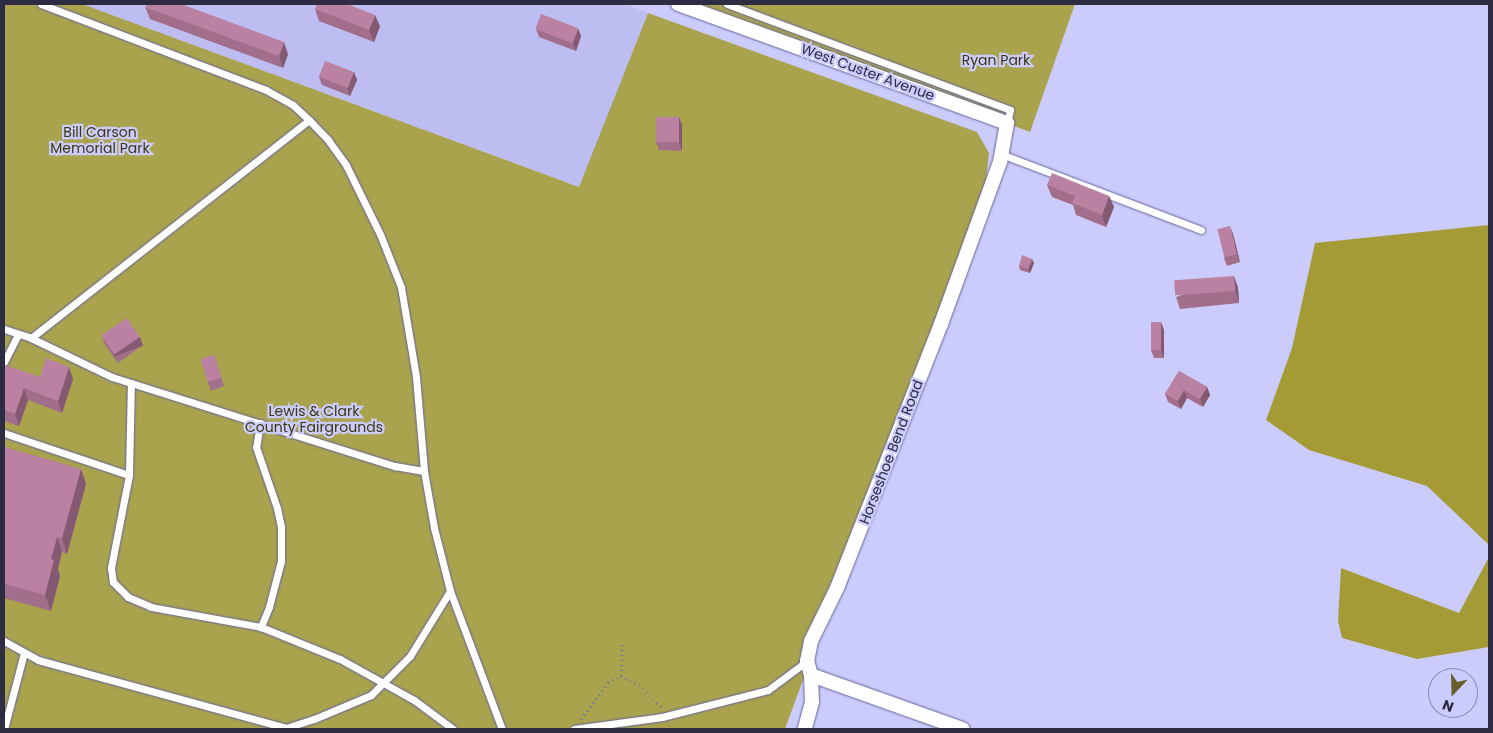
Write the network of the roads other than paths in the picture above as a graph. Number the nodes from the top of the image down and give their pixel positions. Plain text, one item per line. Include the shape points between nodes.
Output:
1 (41, 4) edge
2 (678, 4) edge
3 (727, 4) edge
4 (309, 120) junction
5 (1007, 123) junction
6 (1001, 154) junction
7 (1201, 230) dead end
8 (4, 329) edge
9 (18, 334) junction
10 (32, 338) junction
11 (4, 362) edge
12 (131, 383) junction
13 (260, 424) junction
14 (4, 434) edge
15 (424, 471) junction
16 (129, 475) junction
17 (450, 591) junction
18 (262, 628) junction
19 (4, 641) edge
20 (24, 652) junction
21 (807, 660) junction
22 (811, 675) junction
23 (385, 683) junction
24 (288, 728) edge
25 (4, 729) edge
26 (453, 729) edge
27 (502, 729) edge
28 (574, 729) edge
29 (805, 729) edge
30 (962, 729) edge

1 - 4 lane via 266,90 293,105
2 - 5 street, West Custer Avenue
3 - 5 lane via 1010,110
4 - 10 lane
4 - 15 lane via 346,165 380,234 401,287 416,377
5 - 6 street
6 - 7 lane
6 - 21 street, Horseshoe Bend Road via 940,324 838,586 811,641
8 - 9 lane
9 - 10 lane
9 - 11 lane
10 - 12 lane
12 - 13 lane
12 - 16 lane
13 - 15 lane via 396,466
13 - 18 lane via 256,448 281,527 281,560
14 - 16 lane
15 - 17 lane
16 - 18 lane via 111,568 113,582 128,597 151,608
17 - 23 lane via 422,638
17 - 27 lane
18 - 23 lane via 340,659
19 - 20 lane
20 - 24 lane via 38,660
20 - 25 lane
21 - 22 street, Horseshoe Bend Road
21 - 28 lane via 768,690 670,715
22 - 29 street, Horseshoe Bend Road via 812,702
22 - 30 street
23 - 24 lane via 356,702
23 - 26 lane

